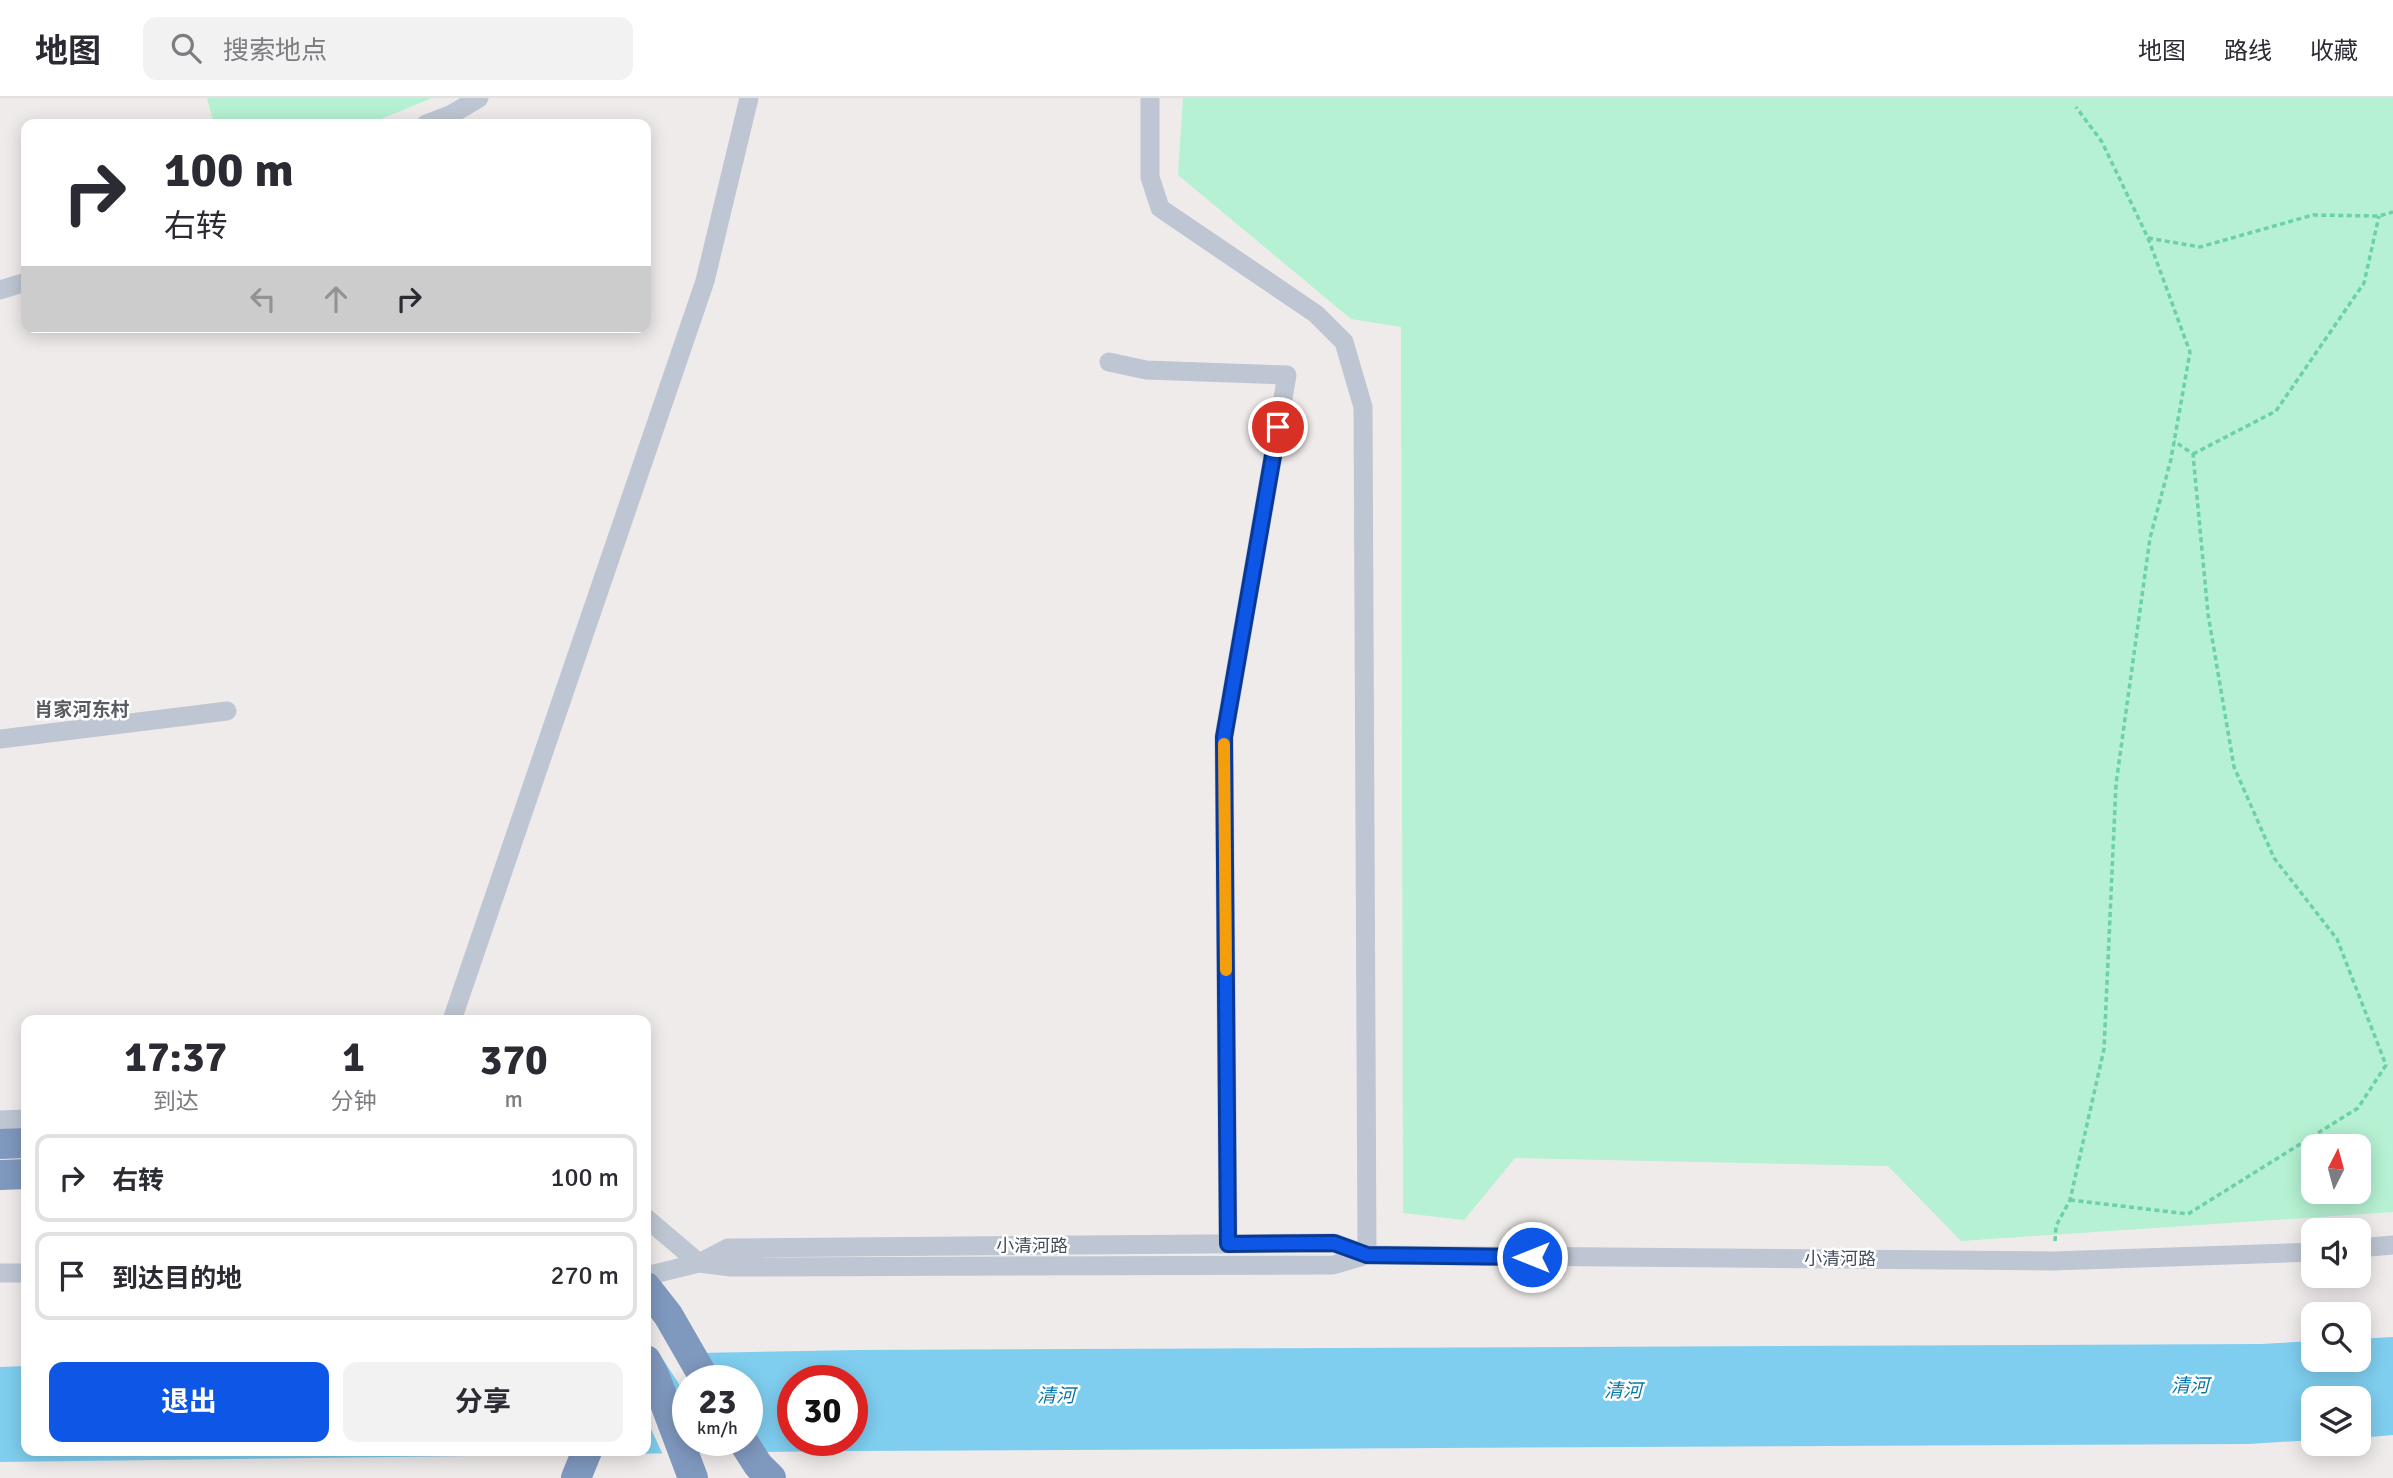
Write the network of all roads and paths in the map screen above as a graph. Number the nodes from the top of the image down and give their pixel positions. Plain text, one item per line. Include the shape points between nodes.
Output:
1 (479, 98) edge
2 (749, 98) edge
3 (1150, 98) edge
4 (2076, 107) dead end
5 (439, 119) edge
6 (2393, 212) edge
7 (2379, 216) junction
8 (2148, 238) junction
9 (21, 283) edge
10 (0, 289) edge
11 (1109, 362) dead end
12 (2174, 441) junction
13 (2193, 454) junction
14 (227, 711) dead end
15 (0, 738) edge
16 (454, 1015) edge
17 (21, 1119) edge
18 (0, 1121) edge
19 (21, 1143) edge
20 (0, 1144) edge
21 (21, 1174) edge
22 (0, 1175) edge
23 (2070, 1200) junction
24 (651, 1222) edge
25 (1228, 1244) junction
26 (2393, 1245) edge
27 (2371, 1247) edge
28 (2301, 1252) edge
29 (1367, 1255) junction
30 (2053, 1261) junction
31 (699, 1263) junction
32 (0, 1273) edge
33 (21, 1273) edge
34 (651, 1275) edge
35 (651, 1294) edge
36 (697, 1365) edge
37 (651, 1369) edge
38 (585, 1456) edge
39 (752, 1456) edge
40 (576, 1478) edge
41 (693, 1478) edge
42 (771, 1478) edge

1 - 5 street
2 - 16 street via 705,281
3 - 29 street via 1150,177 1160,208 1316,314 1344,342 1363,407
4 - 8 path via 2102,142
6 - 7 path
7 - 8 path via 2313,215 2200,247
7 - 13 path via 2364,283 2276,411
8 - 12 path via 2190,352
9 - 10 street
11 - 25 street via 1146,370 1287,375 1224,737
12 - 13 path
12 - 23 path via 2150,538 2116,784 2104,1049
13 - 23 path via 2208,614 2234,767 2274,858 2337,939 2386,1065 2358,1108 2188,1214
14 - 15 street
17 - 18 street
19 - 20 highway
21 - 22 highway
23 - 30 path via 2056,1226
24 - 31 street
25 - 29 street, 小清河路 via 1334,1243
25 - 31 street, 小清河路 via 728,1248
26 - 27 street
28 - 30 street, 小清河路
29 - 30 street, 小清河路
29 - 31 street, 小清河路 via 1333,1265 731,1267
31 - 34 street, 小清河路
32 - 33 street
35 - 36 highway
37 - 41 highway
38 - 40 highway
39 - 42 highway

